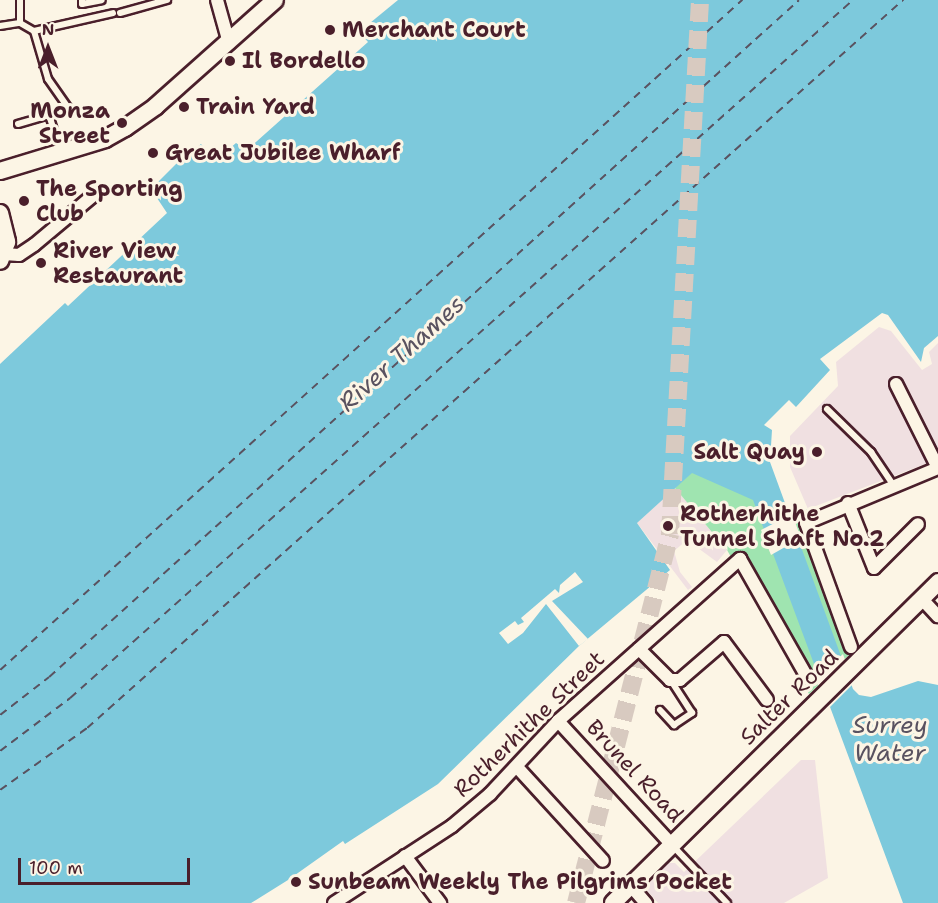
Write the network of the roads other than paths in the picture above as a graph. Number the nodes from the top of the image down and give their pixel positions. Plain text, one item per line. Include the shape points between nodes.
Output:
1 (20, 0) edge
2 (82, 0) edge
3 (102, 0) edge
4 (167, 0) edge
5 (217, 0) edge
6 (275, 0) edge
7 (20, 22) junction
8 (0, 26) edge
9 (34, 31) junction
10 (229, 43) junction
11 (69, 110) dead end
12 (18, 124) dead end
13 (62, 152) junction
14 (0, 171) edge
15 (94, 194) dead end
16 (0, 217) edge
17 (2, 257) edge
18 (896, 384) dead end
19 (827, 409) dead end
20 (938, 468) edge
21 (893, 485) junction
22 (849, 503) junction
23 (918, 524) dead end
24 (938, 582) edge
25 (921, 598) junction
26 (938, 616) edge
27 (851, 647) dead end
28 (639, 649) junction
29 (807, 677) dead end
30 (670, 680) junction
31 (767, 700) dead end
32 (660, 710) dead end
33 (558, 721) junction
34 (517, 767) junction
35 (671, 844) junction
36 (405, 856) junction
37 (603, 861) dead end
38 (631, 886) junction
39 (334, 903) edge
40 (440, 903) edge
41 (613, 903) edge
42 (646, 903) edge
43 (726, 903) edge

1 - 7 lane
2 - 3 lane via 82,4
4 - 9 lane
5 - 10 street
6 - 10 main road
7 - 8 lane
7 - 9 lane
9 - 11 lane via 48,80
10 - 13 main road via 125,128
12 - 13 lane via 49,116
13 - 14 main road
15 - 17 street via 34,245 19,255
16 - 17 main road via 7,242
18 - 20 street
19 - 21 lane via 871,452
20 - 21 street
21 - 22 street
22 - 23 street via 874,568
22 - 27 street via 806,523
24 - 25 main road, Salter Road
25 - 26 street
25 - 35 main road, Salter Road
28 - 29 street, Rotherhithe Street via 740,559
28 - 30 street
28 - 33 street, Rotherhithe Street
30 - 31 street via 680,680 724,642
30 - 32 lane via 692,712 674,725
33 - 34 street, Rotherhithe Street
33 - 35 street, Brunel Road
34 - 36 street, Rotherhithe Street via 452,826
34 - 37 street
35 - 38 main road, Brunel Road
35 - 43 lane
36 - 39 street, Rotherhithe Street
36 - 40 street
38 - 41 main road, Brunel Road
38 - 42 street

